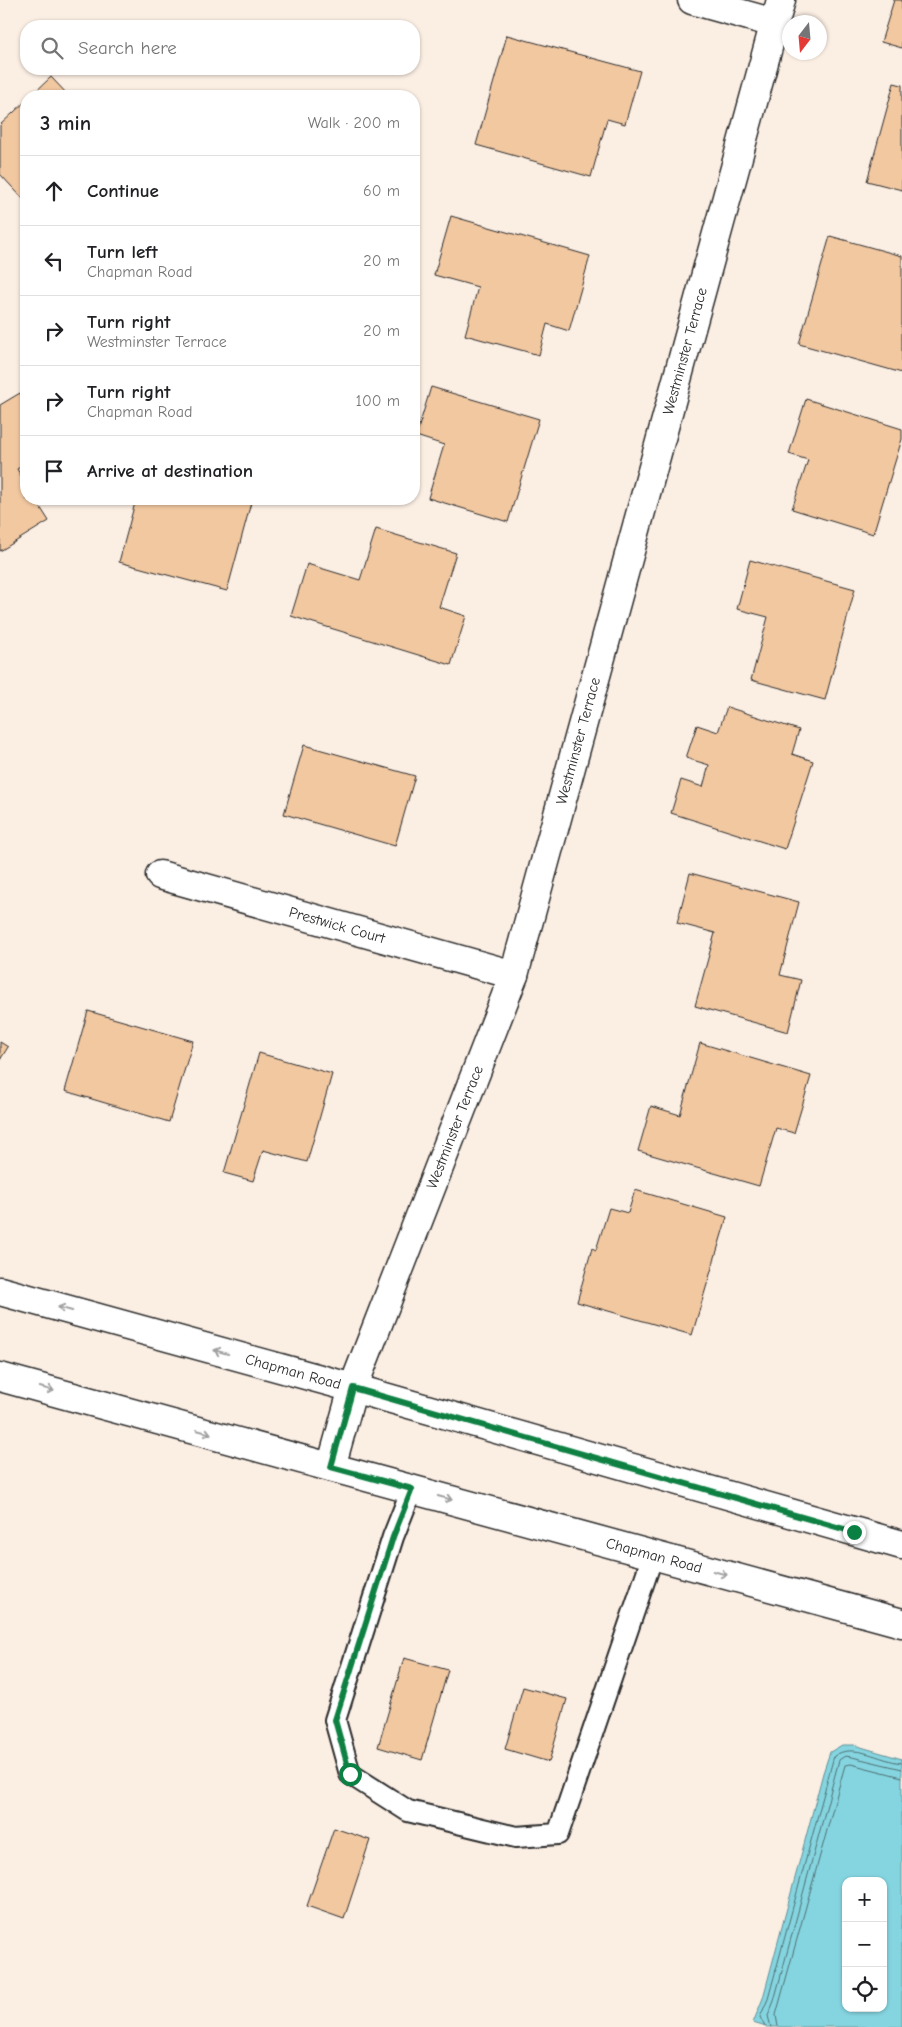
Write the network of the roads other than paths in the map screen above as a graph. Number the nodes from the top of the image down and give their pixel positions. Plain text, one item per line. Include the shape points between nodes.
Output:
1 (692, 0) edge
2 (778, 11) edge
3 (160, 875) dead end
4 (514, 975) junction
5 (0, 1291) edge
6 (0, 1376) edge
7 (353, 1388) junction
8 (331, 1467) junction
9 (412, 1489) junction
10 (902, 1545) edge
11 (653, 1555) junction
12 (902, 1623) edge

1 - 2 street
2 - 4 street, Westminster Terrace
3 - 4 street, Prestwick Court
4 - 7 street, Westminster Terrace
7 -> 5 street, Chapman Road
6 -> 8 street, Chapman Road
7 - 8 street, Westminster Terrace
7 - 10 street, Chapman Road
8 - 9 street, Chapman Road
9 -> 11 street, Chapman Road
9 - 11 lane via 393,1537 335,1720 350,1774 408,1811 516,1837 558,1834
11 -> 12 street, Chapman Road

